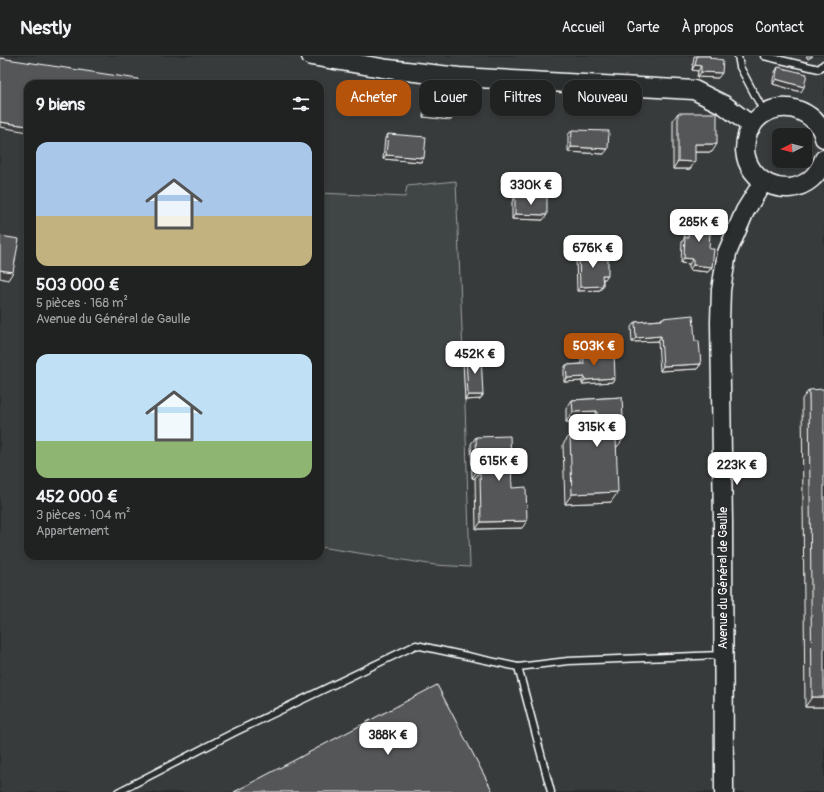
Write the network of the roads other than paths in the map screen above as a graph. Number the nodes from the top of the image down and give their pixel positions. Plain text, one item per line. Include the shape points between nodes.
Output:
1 (311, 56) edge
2 (738, 56) edge
3 (764, 56) edge
4 (824, 64) edge
5 (765, 113) junction
6 (752, 126) junction
7 (824, 138) edge
8 (824, 159) edge
9 (763, 182) junction
10 (724, 655) junction
11 (518, 666) junction
12 (118, 792) edge
13 (551, 792) edge
14 (724, 792) edge

1 - 6 street via 458,77 694,90 724,105
2 - 5 lane via 740,67
3 - 4 lane via 819,69
5 - 6 street
5 - 7 street via 784,107 808,114 817,123
6 - 9 street via 746,137 745,150 754,174
8 - 9 street via 819,171 799,186 775,187
9 - 10 street, Avenue du Général de Gaulle via 745,211 727,253 721,290
10 - 11 lane via 568,661
10 - 14 street, Avenue du Général de Gaulle
11 - 12 lane via 416,645 233,733
11 - 13 lane

